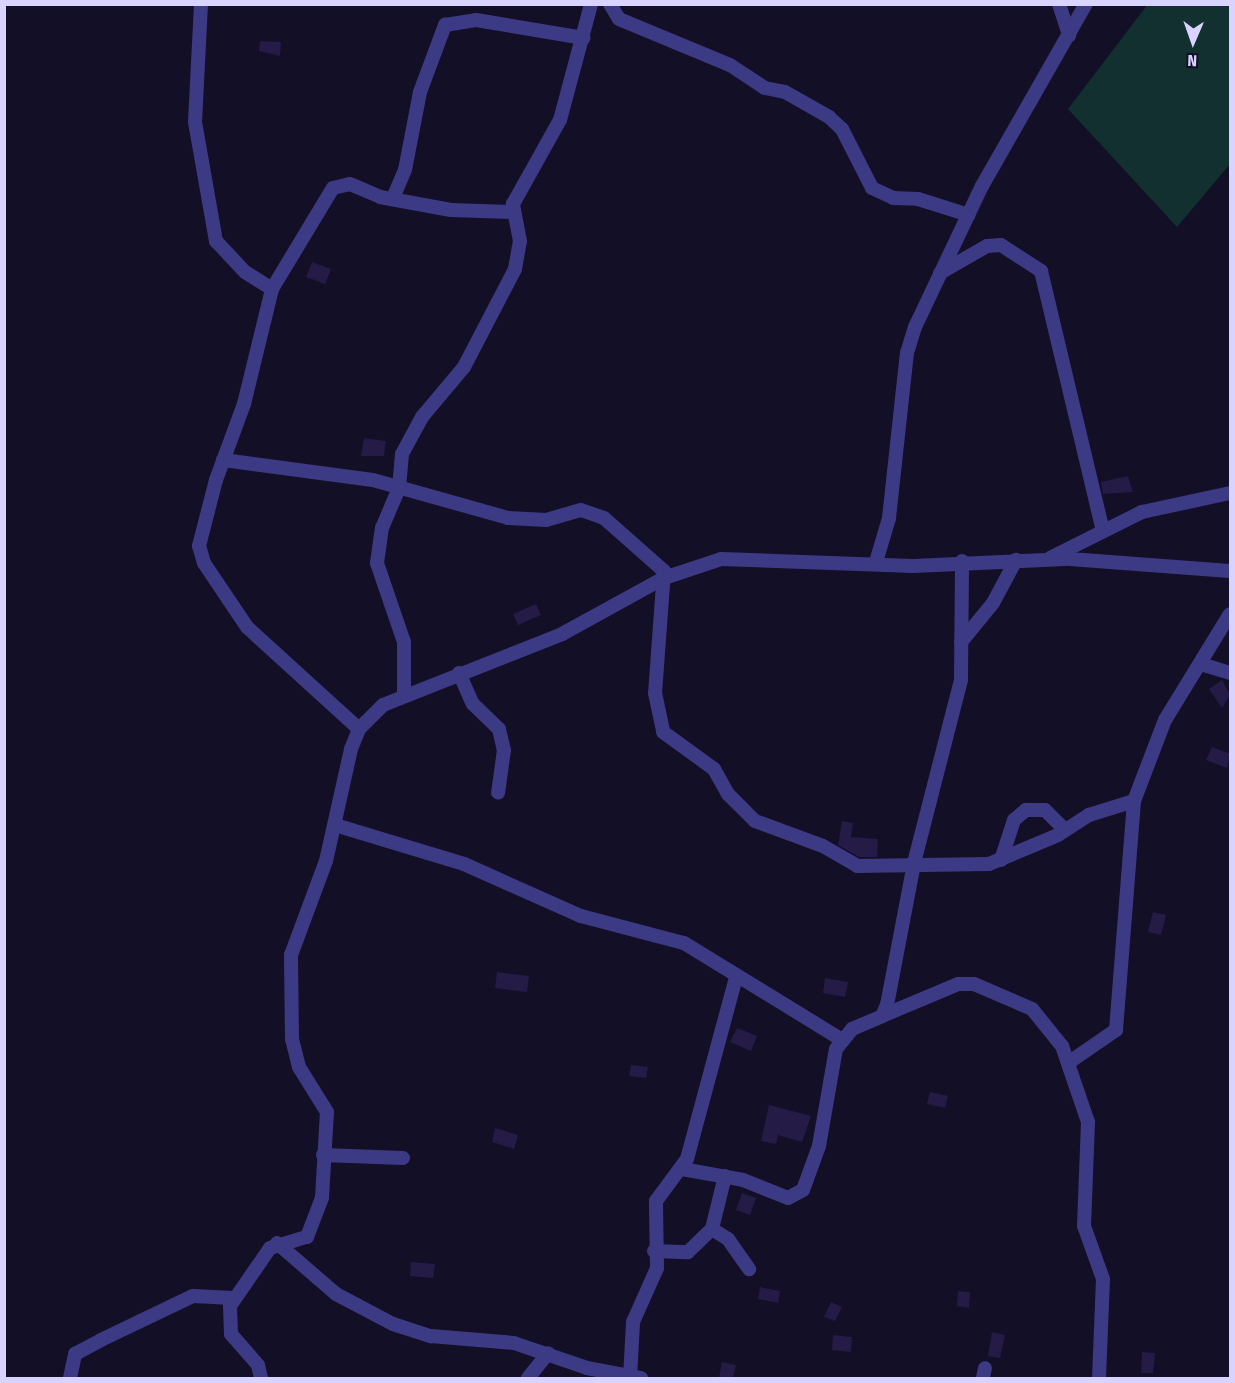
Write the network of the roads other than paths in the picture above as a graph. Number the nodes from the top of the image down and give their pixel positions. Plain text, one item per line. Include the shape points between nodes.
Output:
1 (201, 4) edge
2 (591, 4) edge
3 (610, 4) edge
4 (1059, 4) edge
5 (1086, 4) edge
6 (1069, 35) junction
7 (584, 38) junction
8 (393, 198) junction
9 (511, 212) junction
10 (969, 215) junction
11 (940, 273) junction
12 (272, 289) junction
13 (223, 460) junction
14 (399, 488) junction
15 (1230, 493) edge
16 (1103, 531) junction
17 (1047, 559) junction
18 (1016, 560) junction
19 (962, 561) junction
20 (876, 562) junction
21 (1230, 571) edge
22 (664, 578) junction
23 (1230, 614) edge
24 (962, 642) junction
25 (1204, 665) junction
26 (459, 673) junction
27 (1230, 673) edge
28 (404, 695) junction
29 (358, 729) junction
30 (498, 793) dead end
31 (1134, 801) junction
32 (335, 825) junction
33 (1065, 830) junction
34 (1001, 860) junction
35 (914, 863) junction
36 (736, 978) junction
37 (882, 1016) junction
38 (842, 1040) junction
39 (1071, 1061) junction
40 (323, 1155) junction
41 (403, 1158) dead end
42 (682, 1169) junction
43 (725, 1176) junction
44 (712, 1229) junction
45 (278, 1243) junction
46 (654, 1251) junction
47 (749, 1269) dead end
48 (233, 1299) junction
49 (548, 1353) junction
50 (70, 1378) edge
51 (261, 1378) edge
52 (528, 1378) edge
53 (634, 1378) edge
54 (1099, 1378) edge

1 - 12 street via 195,122 216,241 245,272
2 - 7 street
3 - 10 street via 619,19 730,65 765,88 785,92 829,117 842,129 872,188 893,198 918,199
4 - 6 street
5 - 6 street
6 - 10 street
7 - 8 street via 476,20 445,25 428,66 405,170
7 - 9 street via 560,120
8 - 9 street via 462,212
8 - 12 street via 350,184 335,186
9 - 14 street via 520,241 515,269 464,368 407,441
10 - 11 street
11 - 16 street via 987,246 1001,245 1041,271
11 - 20 street via 907,353 889,518
12 - 13 street via 244,404
13 - 14 street
13 - 29 street via 201,536 204,563 247,627
14 - 22 street via 523,521 546,520 576,510 596,513 657,560
14 - 28 street via 382,528 377,563 404,642
15 - 16 street via 1142,512
16 - 17 street
17 - 18 street
17 - 21 street via 1155,562
18 - 19 street
18 - 24 street via 993,603
19 - 20 street via 913,566
19 - 24 street
20 - 22 street via 721,558
22 - 26 street via 562,634
22 - 35 street via 655,693 663,732 714,769 728,794 764,825 862,868
23 - 25 street
24 - 35 street via 961,680
25 - 27 street
25 - 31 street via 1165,720
26 - 28 street
26 - 30 street via 473,704 499,729 503,741
28 - 29 street via 383,705
29 - 32 street
31 - 33 street via 1089,815
31 - 39 street via 1116,1030
32 - 36 street via 464,864 581,916 667,936 726,966
32 - 40 street via 288,978 299,1067 327,1112
33 - 34 street
33 - 34 street via 1045,810 1026,810 1014,820
34 - 35 street via 944,867
35 - 37 street
36 - 38 street
36 - 42 street
37 - 38 street via 852,1029
37 - 39 street via 911,1008 958,984 974,984 1032,1009
38 - 43 street via 830,1063 819,1146 803,1190 788,1198
39 - 54 street via 1088,1122 1084,1226 1103,1279
40 - 41 street
40 - 45 street via 315,1226 298,1241
42 - 43 street
42 - 46 street via 656,1201
43 - 44 street
44 - 46 street via 688,1252
44 - 47 street via 728,1239
45 - 48 street
45 - 49 street via 336,1294 393,1324 431,1336 514,1342
46 - 53 street via 652,1284 633,1322
48 - 50 street via 193,1296 101,1340 75,1354
48 - 51 street via 231,1334 258,1365
49 - 52 street
49 - 53 street

